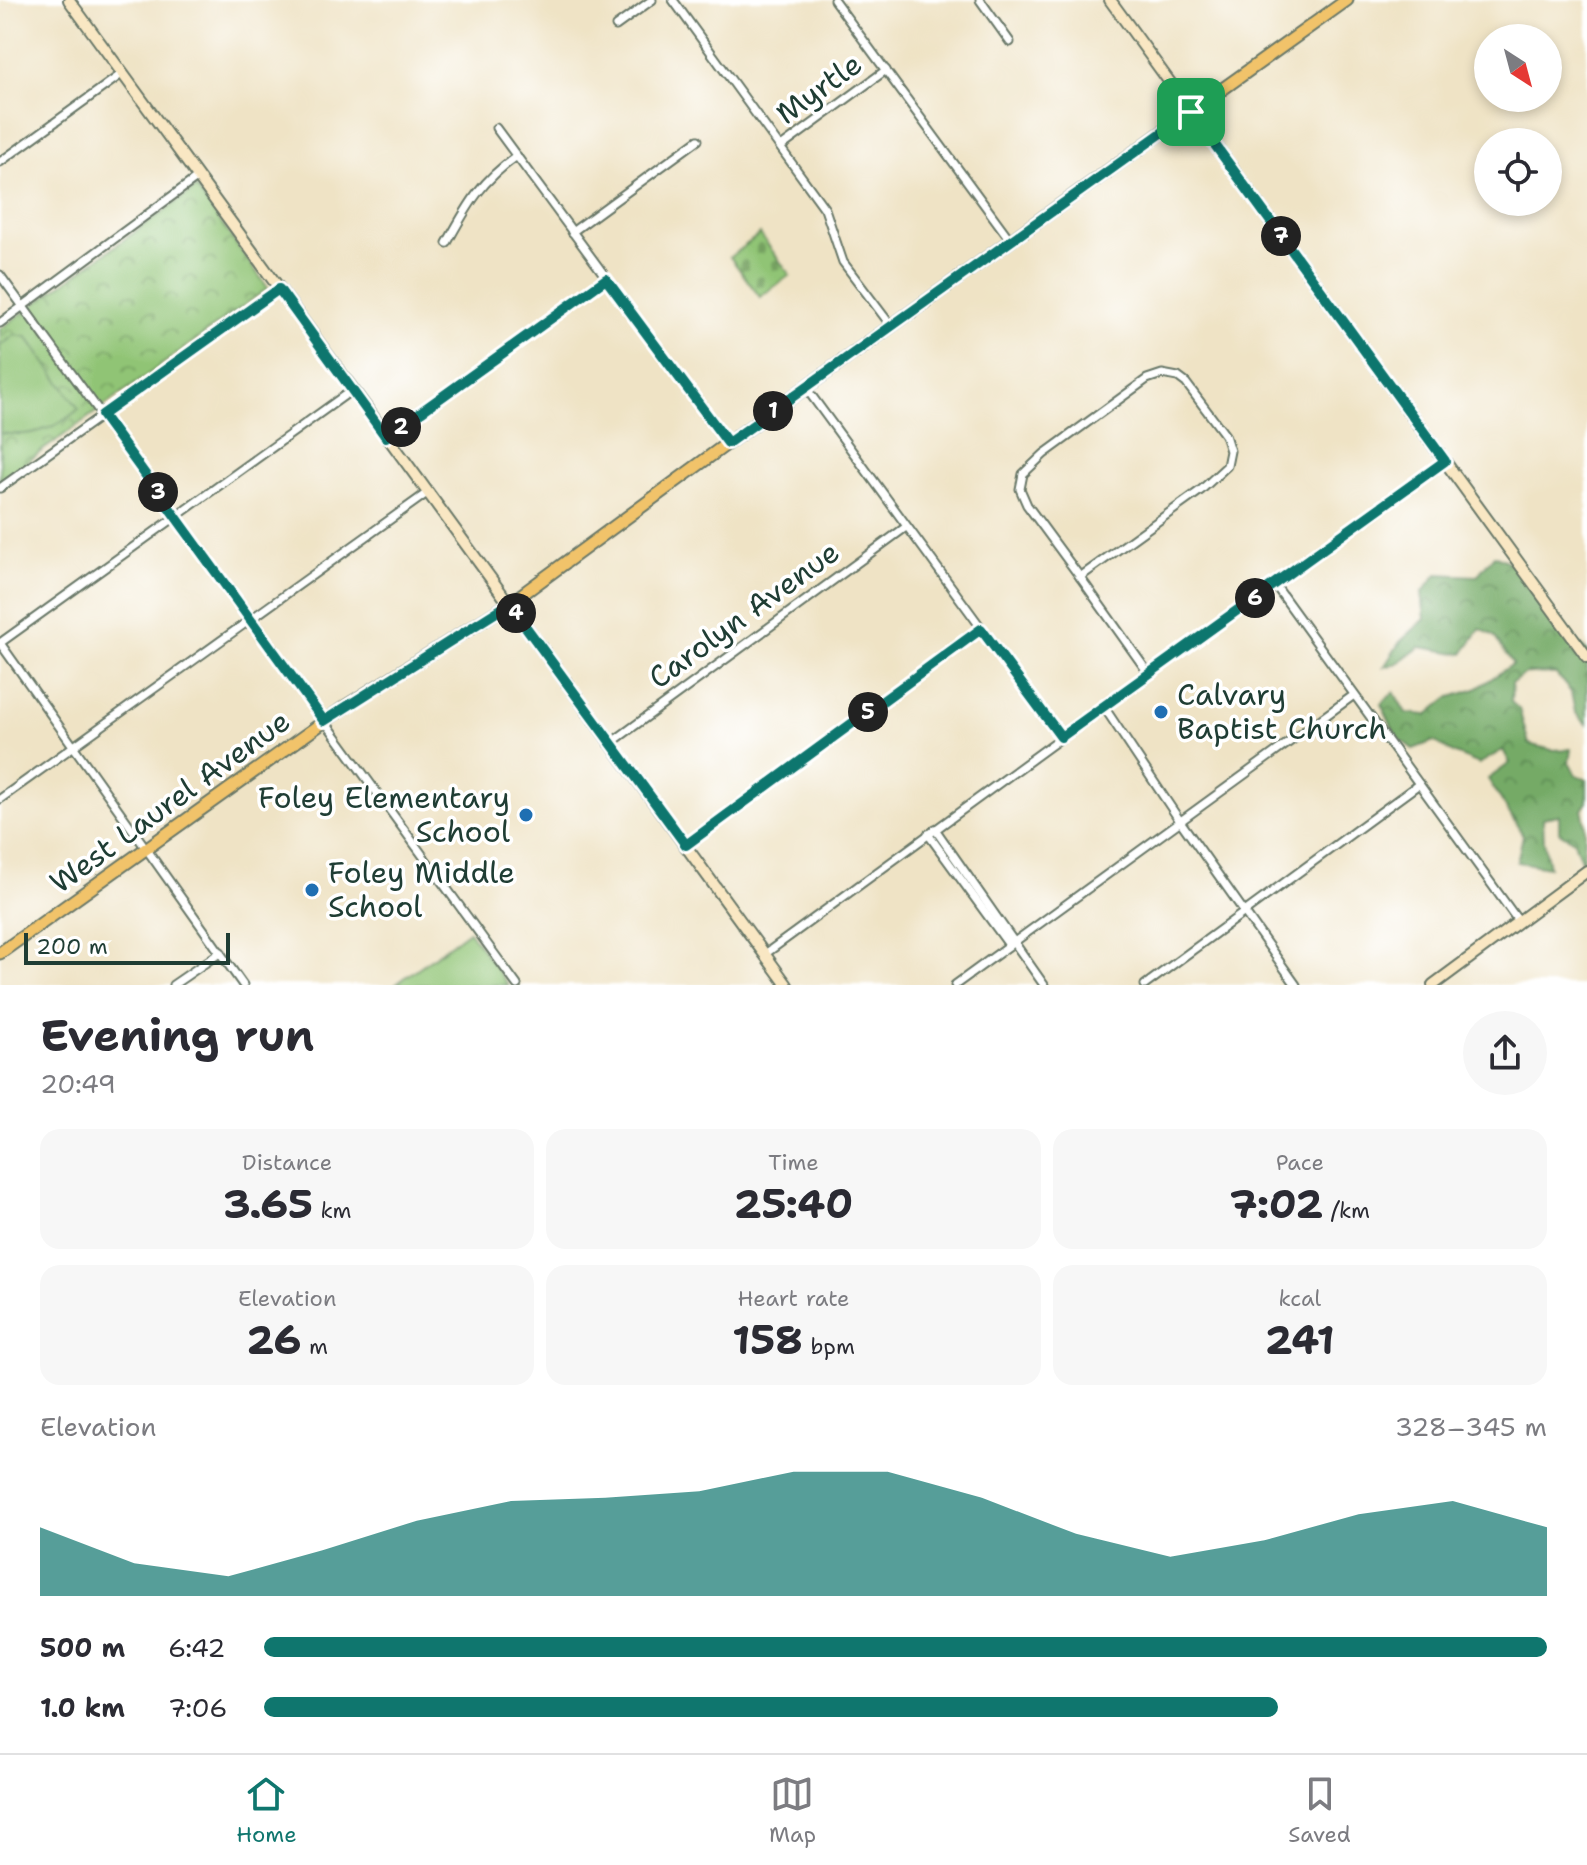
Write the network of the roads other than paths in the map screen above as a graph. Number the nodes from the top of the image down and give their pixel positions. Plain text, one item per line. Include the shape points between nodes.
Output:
1 (69, 0) edge
2 (652, 0) edge
3 (673, 0) edge
4 (834, 0) edge
5 (980, 0) edge
6 (1110, 0) edge
7 (1347, 0) edge
8 (616, 26) dead end
9 (1010, 42) dead end
10 (886, 70) junction
11 (123, 73) junction
12 (1191, 112) junction
13 (496, 128) dead end
14 (698, 140) dead end
15 (781, 147) junction
16 (517, 156) junction
17 (0, 162) edge
18 (198, 177) junction
19 (572, 232) junction
20 (1011, 241) junction
21 (447, 243) dead end
22 (0, 275) edge
23 (606, 279) junction
24 (279, 289) junction
25 (23, 306) junction
26 (0, 323) edge
27 (892, 327) junction
28 (806, 388) junction
29 (352, 390) junction
30 (102, 415) junction
31 (386, 437) junction
32 (728, 443) junction
33 (1445, 461) junction
34 (0, 488) edge
35 (427, 493) junction
36 (176, 517) junction
37 (906, 527) junction
38 (1080, 577) junction
39 (1275, 585) junction
40 (509, 604) junction
41 (251, 621) junction
42 (981, 629) junction
43 (0, 643) edge
44 (1587, 657) edge
45 (1149, 674) junction
46 (1354, 695) junction
47 (1104, 707) junction
48 (324, 721) junction
49 (1061, 737) junction
50 (611, 743) junction
51 (73, 747) junction
52 (1419, 784) junction
53 (0, 799) edge
54 (1180, 821) junction
55 (931, 831) junction
56 (686, 845) junction
57 (146, 849) junction
58 (1587, 871) edge
59 (1244, 913) junction
60 (1519, 922) junction
61 (1011, 944) junction
62 (221, 952) junction
63 (0, 953) edge
64 (765, 954) junction
65 (785, 984) edge
66 (1437, 984) edge
67 (173, 985) edge
68 (243, 985) edge
69 (517, 985) edge
70 (955, 985) edge
71 (1044, 985) edge
72 (1145, 985) edge
73 (1296, 985) edge

1 - 11 street
2 - 8 street
3 - 15 street
4 - 10 street
5 - 9 street
6 - 12 street
7 - 12 main road, West Laurel Avenue
10 - 15 street, Myrtle
10 - 20 street
11 - 17 street
11 - 18 street
12 - 20 main road, West Laurel Avenue
12 - 33 street
13 - 16 street
14 - 19 street
15 - 27 street via 829,215 836,247 848,269
16 - 19 street
16 - 21 street via 477,190
18 - 24 street
18 - 25 street
19 - 23 street
20 - 27 main road, West Laurel Avenue
22 - 25 street
23 - 31 street
23 - 32 street
24 - 29 street
24 - 30 street
25 - 26 street
25 - 30 street
27 - 28 main road, West Laurel Avenue
28 - 32 main road, West Laurel Avenue
28 - 37 street
29 - 31 street
29 - 36 street
30 - 34 street
30 - 36 street
31 - 35 street
32 - 40 main road, West Laurel Avenue
33 - 39 street
33 - 44 street
35 - 40 street
35 - 41 street
36 - 41 street
36 - 43 street
37 - 42 street
37 - 50 street, Carolyn Avenue
38 - 38 street via 1027,505 1020,489 1023,474 1147,379 1162,374 1178,377 1225,435 1227,466
38 - 45 street
39 - 45 street
39 - 46 street
40 - 48 main road, West Laurel Avenue
40 - 50 street
41 - 48 street
41 - 51 street
42 - 49 street
42 - 56 street
43 - 51 street
45 - 47 street
46 - 52 street
46 - 54 street
47 - 49 street
47 - 54 street
48 - 57 main road, West Laurel Avenue
48 - 69 street
49 - 55 street
50 - 56 street
51 - 53 street
51 - 57 street
52 - 59 street
52 - 60 street
54 - 59 street
54 - 61 street
55 - 61 street
55 - 64 street
56 - 64 street
57 - 62 street
57 - 63 main road, West Laurel Avenue
58 - 60 street
59 - 72 street
59 - 73 street
60 - 66 street
61 - 70 street
61 - 71 street
62 - 67 street
62 - 68 street
64 - 65 street

